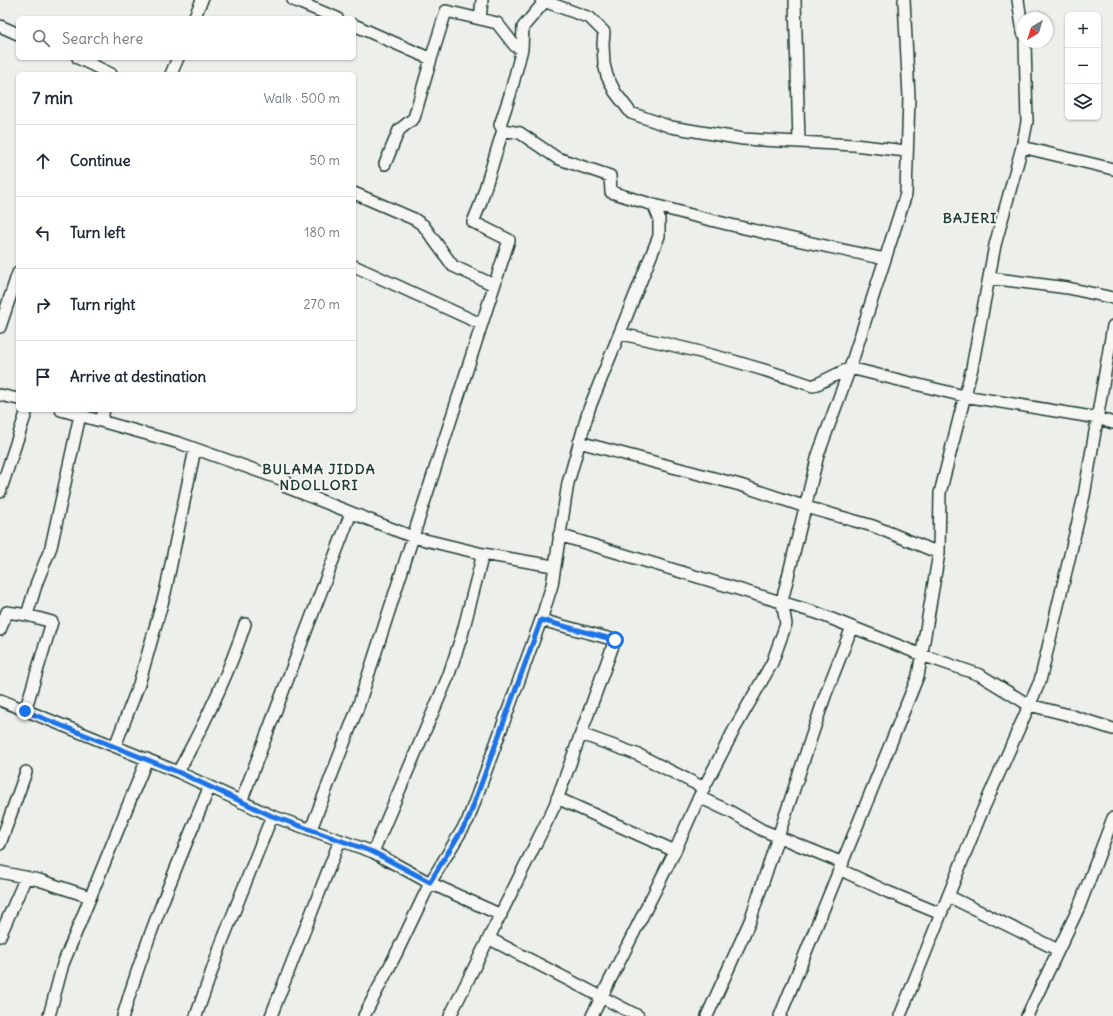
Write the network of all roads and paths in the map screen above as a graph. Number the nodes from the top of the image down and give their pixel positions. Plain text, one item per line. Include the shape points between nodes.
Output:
1 (202, 0) edge
2 (293, 0) edge
3 (482, 0) edge
4 (795, 0) edge
5 (904, 0) edge
6 (1018, 0) edge
7 (544, 1) edge
8 (1020, 12) edge
9 (195, 16) edge
10 (331, 16) edge
11 (480, 19) junction
12 (0, 26) edge
13 (356, 26) edge
14 (16, 33) edge
15 (1025, 48) edge
16 (522, 49) junction
17 (431, 59) junction
18 (80, 60) edge
19 (177, 60) edge
20 (87, 69) edge
21 (101, 72) edge
22 (172, 72) edge
23 (503, 130) junction
24 (799, 142) junction
25 (1022, 147) junction
26 (906, 151) junction
27 (385, 164) dead end
28 (1113, 169) edge
29 (356, 194) edge
30 (654, 206) junction
31 (886, 259) junction
32 (356, 267) edge
33 (989, 278) junction
34 (16, 279) edge
35 (494, 285) junction
36 (1113, 298) edge
37 (481, 324) junction
38 (1113, 326) edge
39 (0, 327) edge
40 (621, 334) junction
41 (850, 368) junction
42 (0, 395) edge
43 (964, 396) junction
44 (16, 399) edge
45 (25, 412) edge
46 (69, 412) edge
47 (80, 415) junction
48 (103, 415) edge
49 (1098, 418) junction
50 (1113, 423) edge
51 (579, 442) junction
52 (195, 449) junction
53 (0, 492) edge
54 (806, 507) junction
55 (351, 513) junction
56 (559, 535) junction
57 (413, 537) junction
58 (939, 553) junction
59 (482, 554) junction
60 (553, 566) junction
61 (782, 601) junction
62 (27, 615) junction
63 (541, 620) junction
64 (245, 624) dead end
65 (852, 627) junction
66 (0, 630) edge
67 (922, 655) junction
68 (0, 700) edge
69 (1029, 706) junction
70 (25, 711) junction
71 (1113, 729) edge
72 (581, 734) junction
73 (115, 746) junction
74 (147, 759) junction
75 (26, 772) dead end
76 (178, 772) junction
77 (209, 788) junction
78 (702, 793) junction
79 (557, 798) junction
80 (241, 802) junction
81 (272, 816) junction
82 (1113, 818) edge
83 (311, 829) junction
84 (778, 837) junction
85 (340, 840) junction
86 (0, 844) edge
87 (675, 851) junction
88 (373, 852) junction
89 (842, 866) junction
90 (0, 872) edge
91 (26, 877) junction
92 (430, 882) junction
93 (948, 896) junction
94 (90, 897) junction
95 (941, 914) junction
96 (501, 915) junction
97 (0, 936) edge
98 (490, 939) junction
99 (1058, 950) junction
100 (600, 997) junction
101 (49, 1016) edge
102 (122, 1016) edge
103 (196, 1016) edge
104 (271, 1016) edge
105 (364, 1016) edge
106 (450, 1016) edge
107 (592, 1016) edge
108 (638, 1016) edge
109 (707, 1016) edge
110 (780, 1016) edge
111 (900, 1016) edge
112 (1027, 1016) edge

1 - 9 street
2 - 10 street
3 - 11 street
4 - 24 street
5 - 26 street via 909,97
6 - 8 street
7 - 16 street via 523,27
7 - 24 street via 590,18 604,32 604,64 607,76 631,112 671,127 743,139
11 - 16 street via 497,23 514,46
11 - 17 street via 446,11
12 - 14 street
13 - 17 street
15 - 25 street via 1026,122
16 - 23 street via 500,125
17 - 27 street via 414,118 399,130
18 - 20 street
19 - 22 street
20 - 21 street
23 - 30 street via 520,133 556,158 610,176 611,192
23 - 35 street via 473,222 509,240
24 - 26 street
25 - 28 street
25 - 33 street via 995,245
26 - 31 street via 906,194
29 - 35 street via 414,219 423,225 453,266
30 - 31 street
30 - 40 street via 659,218 659,236
31 - 41 street
32 - 37 street
33 - 36 street via 1068,288
33 - 43 street
34 - 39 street
35 - 37 street
37 - 57 street
38 - 49 street
40 - 41 street via 684,346 813,386
40 - 51 street via 589,409
41 - 43 street
41 - 54 street via 818,455
42 - 44 street
43 - 49 street
43 - 58 street via 940,493
45 - 53 street
46 - 47 street
47 - 48 street
47 - 62 street via 52,548 37,582
48 - 52 street
49 - 50 street
49 - 69 street via 1082,504 1040,681
51 - 54 street via 740,485
51 - 56 street via 568,483
52 - 55 street via 286,481 286,487
52 - 73 street via 166,593 139,684
54 - 58 street via 873,526
54 - 61 street
55 - 57 street
55 - 80 street
56 - 60 street
56 - 61 street
57 - 59 street
57 - 83 street via 358,707
58 - 67 street
59 - 60 street
59 - 88 street via 462,635 448,677
60 - 63 street via 552,585
61 - 65 street
61 - 78 street via 786,624 772,663
62 - 66 street via 7,612
62 - 70 street via 52,622
63 - 72 street via 615,640
63 - 92 street via 468,820
64 - 76 street via 237,650 204,726
65 - 67 street
65 - 84 street via 825,696
67 - 69 street via 980,675
67 - 89 street via 918,676
68 - 70 street
69 - 71 street
69 - 93 street
70 - 73 street
72 - 78 street via 638,755
72 - 79 street
73 - 74 street
74 - 76 street
74 - 94 street
75 - 86 street
76 - 77 street
77 - 80 street
77 - 102 street via 166,892
78 - 84 street
78 - 87 street
79 - 87 street
79 - 96 street
80 - 81 street
81 - 83 street
81 - 103 street
82 - 99 street via 1079,907
83 - 85 street
84 - 89 street
84 - 109 street via 750,921
85 - 88 street
85 - 104 street
87 - 100 street
88 - 92 street
89 - 95 street via 888,892
89 - 110 street
90 - 91 street
91 - 94 street
91 - 97 street
92 - 96 street
92 - 105 street
93 - 95 street
93 - 99 street
94 - 101 street via 63,964
95 - 111 street
96 - 98 street
98 - 100 street
98 - 106 street
99 - 112 street
100 - 107 street
100 - 108 street

